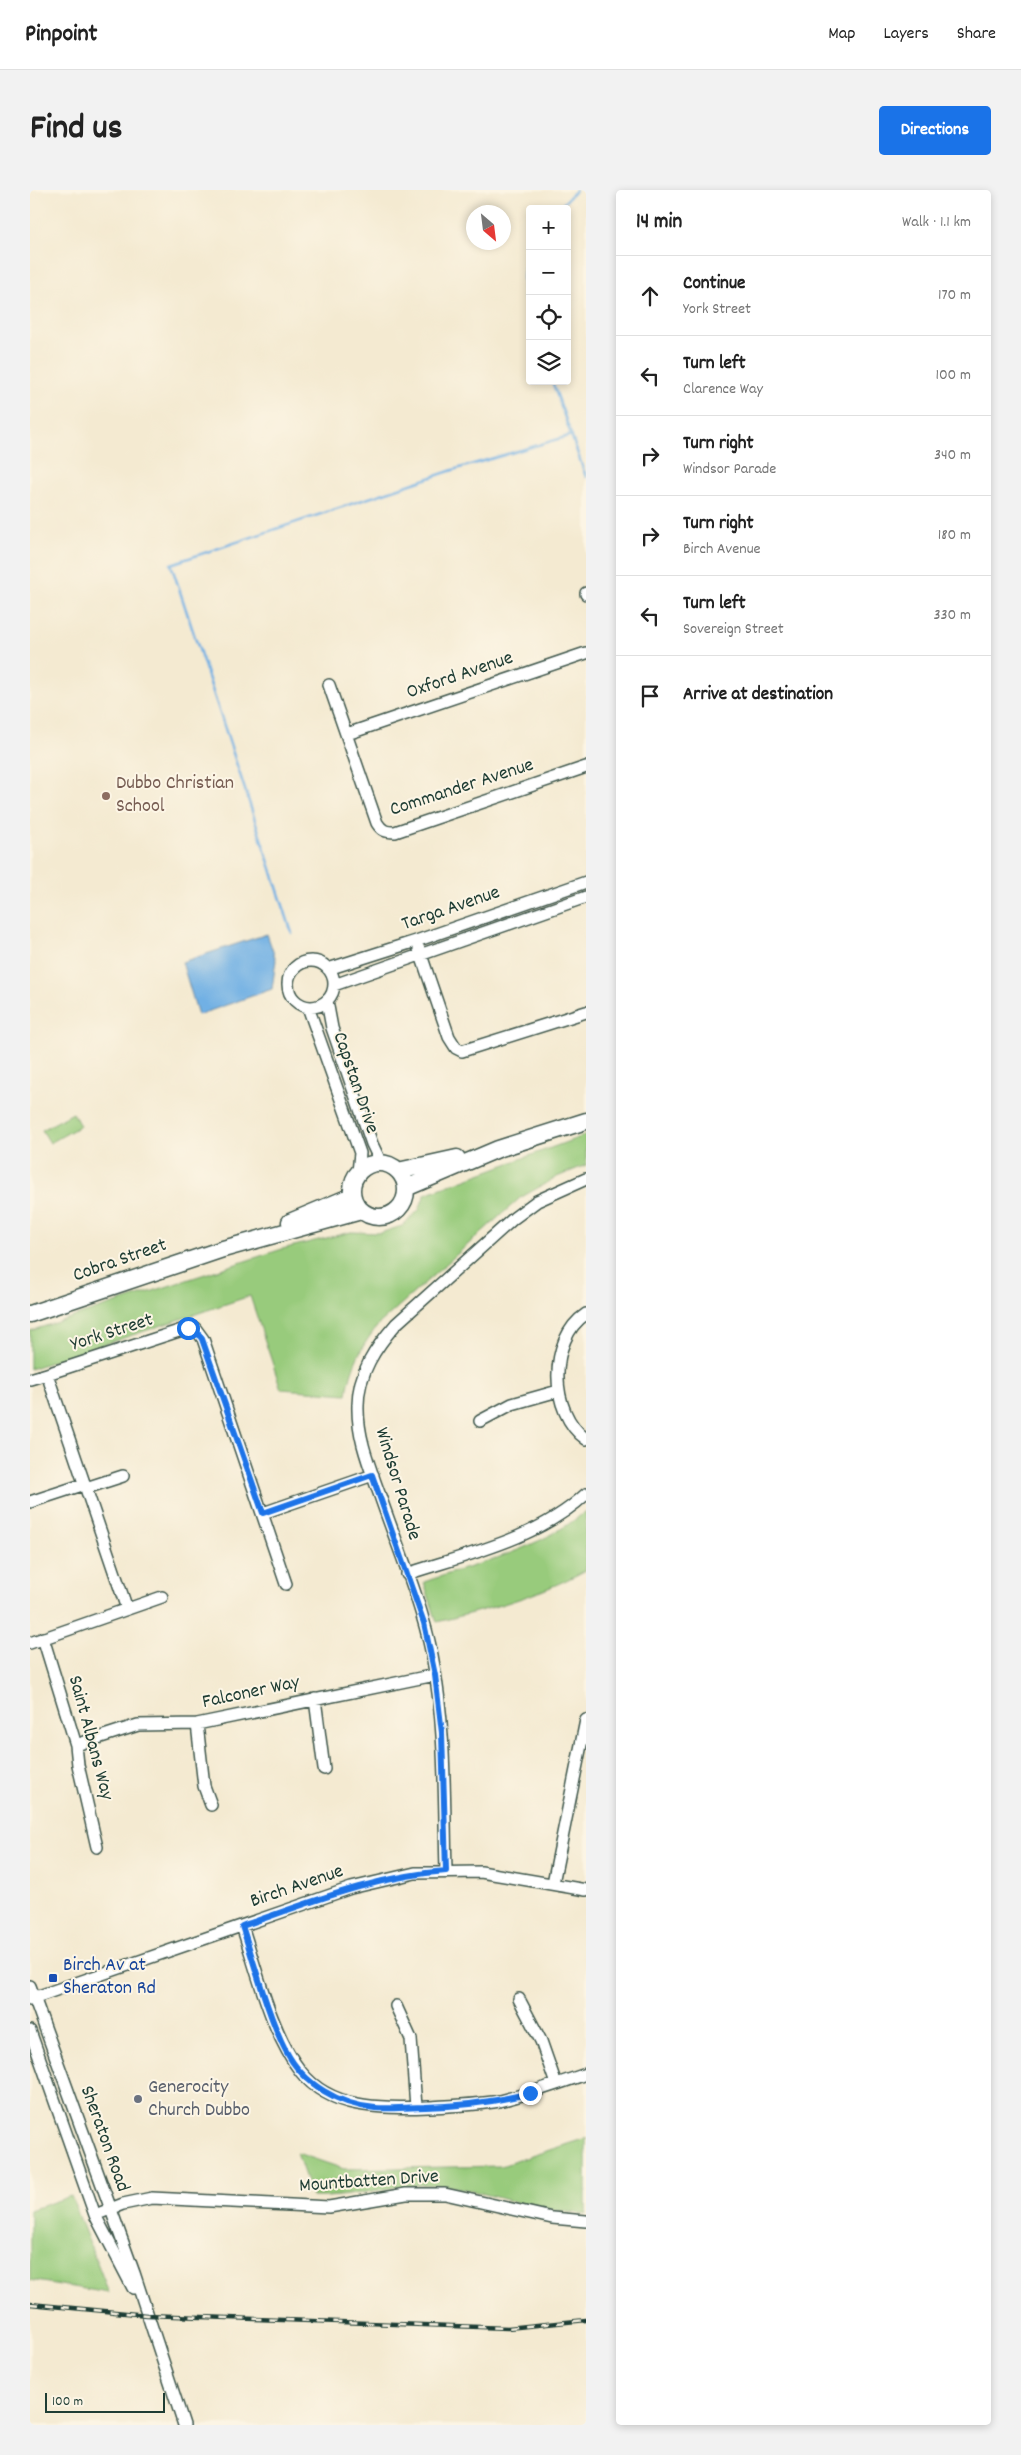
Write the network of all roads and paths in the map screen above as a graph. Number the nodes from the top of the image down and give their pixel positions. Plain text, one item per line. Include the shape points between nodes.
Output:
1 (586, 653) edge
2 (329, 685) dead end
3 (347, 734) junction
4 (586, 767) edge
5 (586, 882) edge
6 (586, 897) edge
7 (416, 941) junction
8 (421, 955) junction
9 (328, 969) junction
10 (334, 985) junction
11 (327, 1001) junction
12 (308, 1007) junction
13 (586, 1012) edge
14 (586, 1121) edge
15 (498, 1149) junction
16 (381, 1163) junction
17 (398, 1171) junction
18 (358, 1172) junction
19 (586, 1179) edge
20 (406, 1188) junction
21 (352, 1196) junction
22 (361, 1212) junction
23 (223, 1249) junction
24 (30, 1314) edge
25 (586, 1314) edge
26 (47, 1374) junction
27 (30, 1379) edge
28 (558, 1391) junction
29 (480, 1421) dead end
30 (586, 1439) edge
31 (372, 1475) junction
32 (123, 1476) dead end
33 (86, 1486) junction
34 (586, 1494) edge
35 (30, 1502) edge
36 (263, 1513) junction
37 (406, 1574) junction
38 (286, 1584) dead end
39 (162, 1597) dead end
40 (127, 1609) junction
41 (43, 1638) junction
42 (30, 1643) edge
43 (435, 1675) junction
44 (315, 1699) junction
45 (586, 1720) edge
46 (197, 1724) junction
47 (76, 1744) junction
48 (581, 1766) edge
49 (324, 1769) dead end
50 (210, 1805) dead end
51 (97, 1847) dead end
52 (446, 1871) junction
53 (553, 1883) junction
54 (586, 1890) edge
55 (242, 1926) junction
56 (30, 1986) edge
57 (32, 1999) edge
58 (519, 1999) dead end
59 (396, 2006) dead end
60 (30, 2031) edge
61 (586, 2074) edge
62 (556, 2084) junction
63 (416, 2107) junction
64 (110, 2209) junction
65 (95, 2215) junction
66 (586, 2221) edge
67 (143, 2305) junction
68 (184, 2425) edge

1 - 3 street, Oxford Avenue
2 - 3 street, Commander Avenue
3 - 4 street, Commander Avenue via 377,823 386,832 395,832
5 - 7 street, Targa Avenue
6 - 8 street, Targa Avenue
7 - 8 street
7 - 9 street, Targa Avenue
8 - 10 street, Targa Avenue
8 - 13 street via 450,1037 456,1048 462,1051
9 - 10 street
9 - 12 street via 317,962 305,962 290,974 288,986 292,998
10 - 11 street
11 - 12 street
11 - 16 street, Capstan Drive via 332,1028
12 - 18 street, Capstan Drive via 360,1153
14 - 15 highway
15 - 17 highway
15 - 20 highway
16 - 17 highway
16 - 18 highway
17 - 20 highway
18 - 21 highway via 351,1188
19 - 31 street, Windsor Parade via 537,1201 514,1218 380,1342 369,1361 358,1404 361,1435
20 - 22 highway via 402,1205 395,1212 378,1218
21 - 22 highway
21 - 23 highway, Cobra Street
22 - 23 highway, Cobra Street
23 - 24 highway, Cobra Street
25 - 28 street via 580,1317 567,1336 560,1355
26 - 27 street
26 - 33 street
26 - 36 street, York Street via 194,1328 202,1339
28 - 29 street via 512,1404
28 - 30 street via 568,1416
31 - 36 street
31 - 37 street, Windsor Parade
32 - 33 street
33 - 35 street
33 - 40 street
34 - 37 street via 543,1526
36 - 38 street, York Street
37 - 43 street, Windsor Parade via 424,1623
39 - 40 street
40 - 41 street
41 - 42 street
41 - 47 street, Saint Albans Way
43 - 44 street, Falconer Way
43 - 52 street, Windsor Parade via 442,1733
44 - 46 street, Falconer Way
44 - 49 street
45 - 48 street
46 - 47 street, Falconer Way via 138,1725
46 - 50 street via 204,1786
47 - 51 street, Saint Albans Way
48 - 53 street
52 - 53 street, Birch Avenue via 481,1872
52 - 55 street, Birch Avenue via 383,1879
53 - 54 street, Birch Avenue
55 - 57 street, Birch Avenue
55 - 63 street via 281,2038 303,2074 325,2092 348,2102 375,2108
56 - 57 street, Sheraton Road
57 - 64 street, Sheraton Road
58 - 62 street via 541,2041
59 - 63 street via 411,2039
60 - 65 street, Sheraton Road
61 - 62 street
62 - 63 street via 498,2101
64 - 65 street, Mountbatten Drive
64 - 66 street, Mountbatten Drive via 152,2198 329,2208 406,2194 445,2194 552,2218
64 - 67 street, Sheraton Road
65 - 67 street, Sheraton Road
67 - 68 street, Sheraton Road

